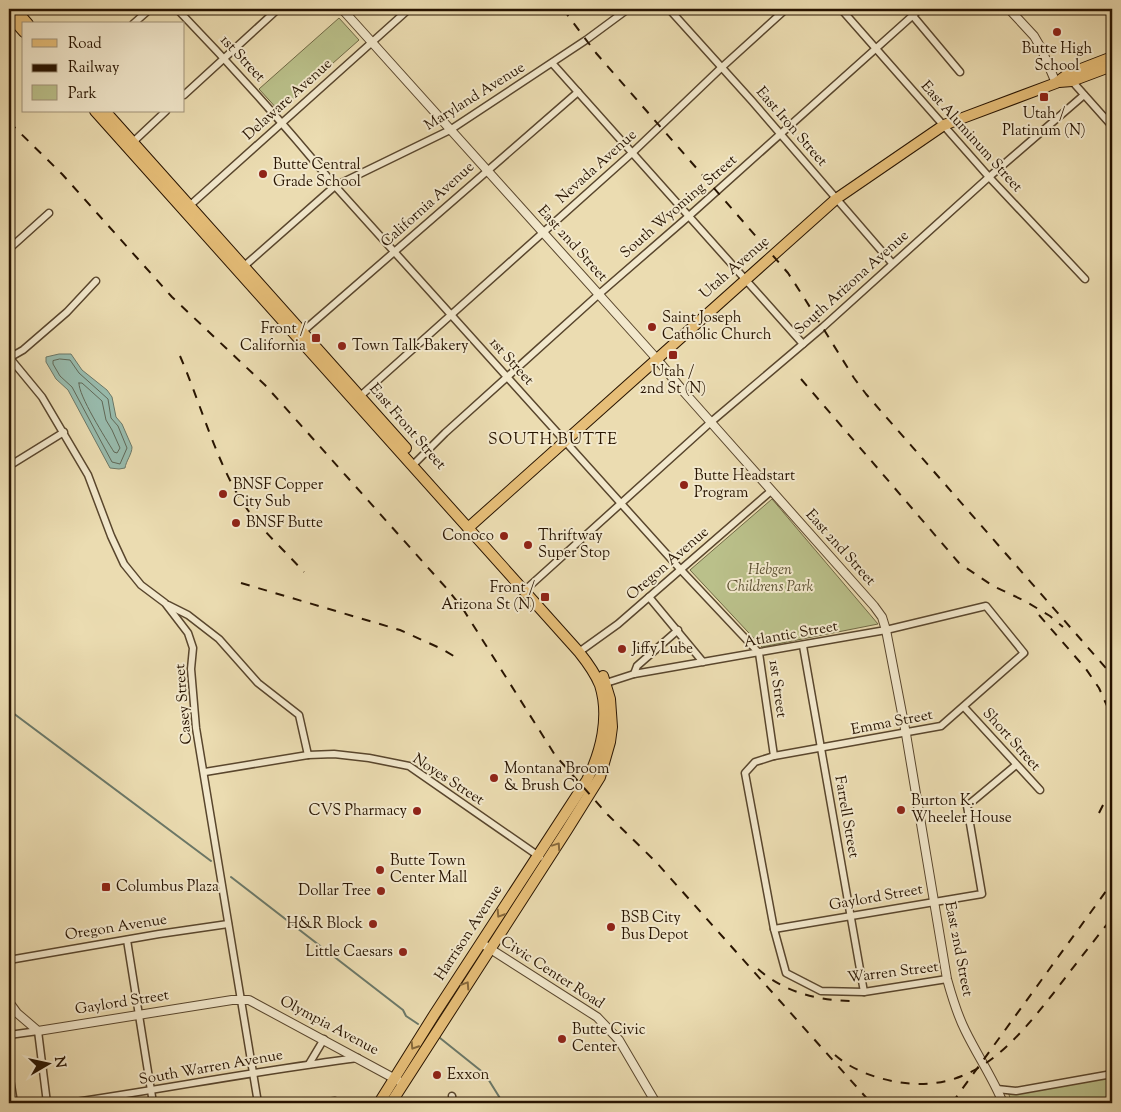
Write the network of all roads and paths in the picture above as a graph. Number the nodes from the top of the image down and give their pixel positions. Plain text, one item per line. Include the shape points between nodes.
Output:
1 (150, 9) edge
2 (177, 9) edge
3 (278, 9) edge
4 (342, 9) edge
5 (409, 9) edge
6 (628, 9) edge
7 (669, 9) edge
8 (786, 9) edge
9 (841, 9) edge
10 (920, 9) edge
11 (1009, 9) edge
12 (12, 14) edge
13 (913, 16) junction
14 (25, 22) edge
15 (135, 22) edge
16 (22, 29) edge
17 (372, 41) junction
18 (875, 48) junction
19 (1112, 57) edge
20 (224, 58) junction
21 (552, 63) junction
22 (1112, 66) edge
23 (721, 68) junction
24 (960, 72) dead end
25 (1069, 78) junction
26 (1056, 82) junction
27 (578, 92) junction
28 (185, 94) edge
29 (1084, 95) junction
30 (96, 112) edge
31 (106, 112) edge
32 (165, 112) edge
33 (282, 122) junction
34 (944, 126) junction
35 (1112, 126) edge
36 (450, 130) junction
37 (780, 134) junction
38 (130, 145) junction
39 (632, 153) junction
40 (487, 170) junction
41 (989, 177) junction
42 (335, 186) junction
43 (836, 199) junction
44 (186, 208) junction
45 (49, 213) dead end
46 (689, 216) junction
47 (543, 232) junction
48 (9, 249) edge
49 (395, 251) junction
50 (892, 263) junction
51 (241, 269) junction
52 (746, 279) junction
53 (1085, 279) dead end
54 (96, 281) dead end
55 (598, 295) junction
56 (452, 314) junction
57 (299, 335) junction
58 (803, 344) junction
59 (9, 357) edge
60 (656, 358) junction
61 (508, 378) junction
62 (357, 399) junction
63 (712, 422) junction
64 (64, 432) junction
65 (565, 441) junction
66 (415, 464) junction
67 (9, 466) edge
68 (772, 491) junction
69 (621, 503) junction
70 (470, 526) junction
71 (681, 570) junction
72 (526, 589) junction
73 (649, 597) junction
74 (165, 603) junction
75 (678, 630) junction
76 (886, 630) junction
77 (802, 646) junction
78 (581, 650) junction
79 (759, 653) junction
80 (1024, 653) joint
81 (703, 662) junction
82 (634, 674) junction
83 (603, 684) junction
84 (964, 707) junction
85 (906, 734) junction
86 (821, 748) junction
87 (308, 755) junction
88 (774, 756) junction
89 (1016, 765) junction
90 (205, 772) junction
91 (587, 780) joint
92 (592, 790) joint
93 (1040, 790) dead end
94 (580, 791) junction
95 (568, 830) junction
96 (537, 855) junction
97 (546, 861) junction
98 (934, 902) junction
99 (850, 916) junction
100 (228, 924) junction
101 (774, 929) junction
102 (127, 940) junction
103 (485, 946) junction
104 (9, 960) edge
105 (947, 979) junction
106 (864, 992) junction
107 (241, 999) junction
108 (9, 1002) edge
109 (138, 1014) junction
110 (38, 1031) junction
111 (9, 1036) edge
112 (324, 1039) junction
113 (359, 1058) junction
114 (309, 1064) junction
115 (253, 1072) junction
116 (9, 1073) edge
117 (1112, 1074) edge
118 (394, 1077) junction
119 (403, 1083) junction
120 (998, 1089) junction
121 (151, 1091) junction
122 (335, 1101) dead end
123 (14, 1103) edge
124 (47, 1103) edge
125 (68, 1103) edge
126 (153, 1103) edge
127 (258, 1103) edge
128 (321, 1103) edge
129 (379, 1103) edge
130 (390, 1103) edge
131 (656, 1103) edge
132 (1003, 1103) edge

1 - 15 street
2 - 20 street, 1st Street
3 - 20 street
4 - 17 street, East 2nd Street
5 - 17 street, Delaware Avenue
6 - 21 street, Maryland Avenue
7 - 23 street, East Iron Street
8 - 23 street, Nevada Avenue
9 - 18 street, East Aluminum Street
10 - 13 street, South Wyoming Street
11 - 26 street via 1034,36
12 - 14 main road
12 - 16 main road
13 - 18 street, South Wyoming Street
13 - 24 street
17 - 33 street, Delaware Avenue
17 - 36 street, East 2nd Street
18 - 34 street, East Aluminum Street
18 - 37 street, South Wyoming Street
19 - 25 main road, Utah Avenue
20 - 28 street
20 - 33 street, 1st Street
21 - 27 street
21 - 36 street, Maryland Avenue
22 - 25 main road, Utah Avenue
23 - 37 street, East Iron Street
23 - 39 street, Nevada Avenue
25 - 26 main road, Utah Avenue
25 - 29 street
26 - 34 main road, Utah Avenue
27 - 39 street
27 - 40 street, California Avenue
29 - 35 street
29 - 41 street, South Arizona Avenue
30 - 38 main road, East Front Street
31 - 38 main road, East Front Street
32 - 38 street
33 - 42 street, 1st Street
33 - 44 street, Delaware Avenue
34 - 41 street, East Aluminum Street
34 - 43 main road, Utah Avenue
36 - 40 street, East 2nd Street
36 - 42 street, Maryland Avenue
37 - 43 street, East Iron Street
37 - 46 street, South Wyoming Street
38 - 44 main road, East Front Street
39 - 46 street
39 - 47 street, Nevada Avenue
40 - 47 street, East 2nd Street
40 - 49 street, California Avenue
41 - 50 street, South Arizona Avenue
41 - 53 street, East Aluminum Street
42 - 49 street, 1st Street
42 - 51 street, Maryland Avenue
43 - 50 street, East Iron Street
43 - 52 main road, Utah Avenue
44 - 51 main road, East Front Street
45 - 48 street
46 - 52 street
46 - 55 street, South Wyoming Street
47 - 55 street, East 2nd Street
47 - 56 street, Nevada Avenue
49 - 56 street, 1st Street
49 - 57 street, California Avenue
50 - 58 street, South Arizona Avenue
51 - 57 main road, East Front Street
52 - 58 street
52 - 60 main road, Utah Avenue
54 - 59 street via 67,312 23,350
55 - 60 street, East 2nd Street
55 - 61 street, South Wyoming Street
56 - 61 street, 1st Street
56 - 62 street, Nevada Avenue
57 - 62 main road, East Front Street
58 - 63 street, South Arizona Avenue
59 - 64 street, Casey Street via 42,397
60 - 63 street, East 2nd Street
60 - 65 main road, Utah Avenue
61 - 65 street, 1st Street
61 - 66 street, South Wyoming Street
62 - 66 main road, East Front Street
63 - 68 street, East 2nd Street
63 - 69 street, South Arizona Avenue
64 - 67 street
64 - 74 street, Casey Street via 88,475 124,564 141,585
65 - 69 street, 1st Street
65 - 70 main road, Utah Avenue
66 - 70 main road, East Front Street
68 - 71 street, Oregon Avenue
68 - 76 street, East 2nd Street via 874,606
69 - 71 street, 1st Street
69 - 72 street, South Arizona Avenue
70 - 72 main road, East Front Street
71 - 73 street, Oregon Avenue
71 - 79 street, 1st Street
72 - 78 main road, East Front Street
73 - 75 street
73 - 78 street, Oregon Avenue
74 - 87 street via 188,615 219,640 258,683 299,715
74 - 90 street, Casey Street via 188,633 193,648 191,669 196,728
75 - 81 street
75 - 82 street via 637,666
76 - 77 street, Atlantic Street
76 - 80 street, Atlantic Street via 986,606
76 - 85 street, East 2nd Street
77 - 79 street, Atlantic Street
77 - 86 street, Farrell Street
78 - 83 main road, East Front Street via 600,670
79 - 81 street, Atlantic Street
79 - 88 street, 1st Street
80 - 84 street, Emma Street
81 - 82 street, Atlantic Street
82 - 83 street, Atlantic Street
83 - 91 main road, East Front Street via 604,726 598,754
83 - 92 main road, East Front Street via 610,699 612,726 600,777
84 - 85 street, Emma Street via 941,726
84 - 89 street, Short Street
85 - 86 street, Emma Street
85 - 98 street, East 2nd Street
86 - 88 street, Emma Street
86 - 99 street, Farrell Street
87 - 90 street, Noyes Street
87 - 96 street, Noyes Street via 334,754 409,766
88 - 101 street, Emma Street via 755,762 745,773
89 - 93 street, Short Street
89 - 98 street, Gaylord Street via 967,806 982,894
90 - 100 street, Casey Street
91 - 94 main road, Harrison Avenue
92 - 95 main road, Harrison Avenue
94 - 95 main road via 564,824
94 - 96 main road, Harrison Avenue
97 -> 95 main road, Harrison Avenue
96 - 97 street, Noyes Street
96 -> 103 main road, Harrison Avenue
97 - 103 main road, Harrison Avenue
98 - 99 street, Gaylord Street
98 - 105 street, East 2nd Street
99 - 101 street, Gaylord Street
99 - 106 street, Farrell Street
100 - 102 street, Oregon Avenue
100 - 107 street, Casey Street
101 - 106 street, Warren Street via 786,974 821,991
102 - 104 street, Oregon Avenue
102 - 109 street
103 -> 118 main road, Harrison Avenue
119 -> 103 main road, Harrison Avenue
103 - 131 street, Civic Center Road via 597,1017 619,1040
105 - 106 street, Warren Street
105 - 120 street, East 2nd Street via 964,1028
107 - 109 street, Gaylord Street
107 - 112 street, Olympia Avenue via 253,1001
107 - 115 street, Casey Street
108 - 110 street
109 - 110 street, Gaylord Street
109 - 121 street
110 - 111 street, Gaylord Street
110 - 124 street
112 - 113 street, Olympia Avenue
112 - 114 street
113 - 114 street, South Warren Avenue
113 - 118 street, Olympia Avenue
114 - 115 street, South Warren Avenue
115 - 121 street, South Warren Avenue
115 - 127 street, Casey Street
116 - 123 street
117 - 120 street via 1016,1091
118 - 119 street, Olympia Avenue
118 - 129 main road, Harrison Avenue
119 - 130 main road, Harrison Avenue
120 - 132 street, East 2nd Street
121 - 125 street, South Warren Avenue
121 - 126 street
122 - 128 street

